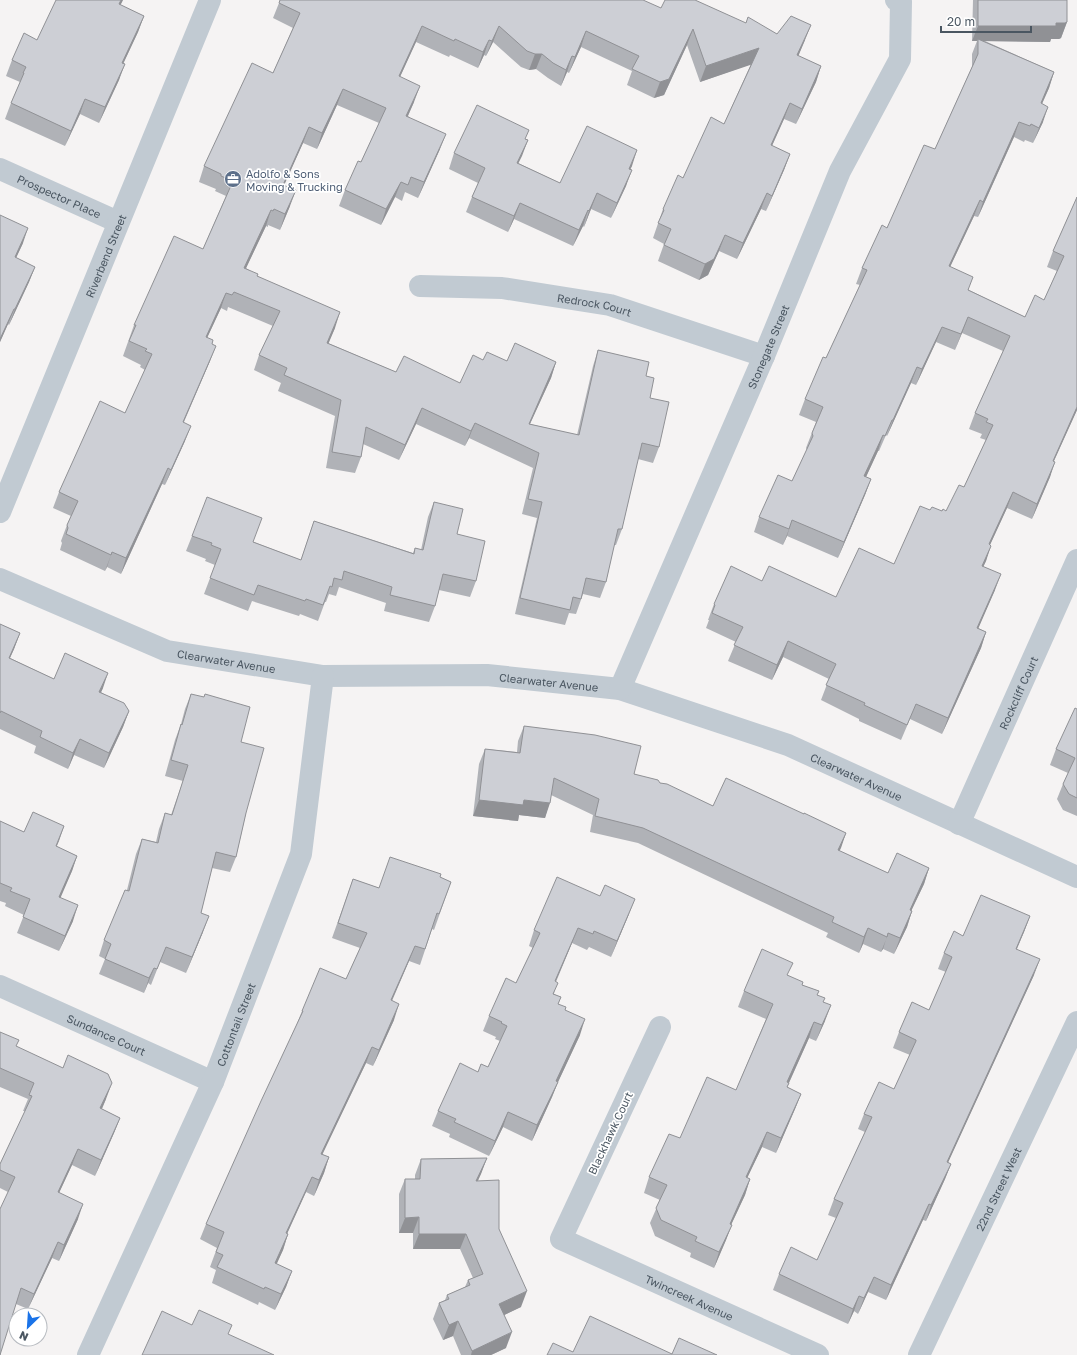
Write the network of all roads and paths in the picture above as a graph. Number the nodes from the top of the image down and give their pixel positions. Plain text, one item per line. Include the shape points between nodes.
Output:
1 (210, 0) edge
2 (898, 1) edge
3 (0, 169) edge
4 (118, 222) junction
5 (420, 286) dead end
6 (764, 356) junction
7 (0, 512) edge
8 (1077, 560) edge
9 (0, 579) edge
10 (323, 676) junction
11 (620, 690) junction
12 (959, 824) junction
13 (1077, 877) edge
14 (0, 986) edge
15 (1077, 1022) edge
16 (660, 1027) dead end
17 (213, 1082) junction
18 (561, 1239) joint
19 (88, 1355) edge
20 (818, 1355) edge
21 (919, 1355) edge

1 - 4 street, Riverbend Street
2 - 6 street, Stonegate Street via 900,59 840,170
3 - 4 street, Prospector Place
4 - 7 street, Riverbend Street
5 - 6 street, Redrock Court via 502,288 610,305
6 - 11 street, Stonegate Street
8 - 12 street, Rockcliff Court
9 - 10 street, Clearwater Avenue via 167,651
10 - 11 street, Clearwater Avenue via 487,674
10 - 17 street, Cottontail Street via 301,854
11 - 12 street, Clearwater Avenue via 788,745
12 - 13 street, Clearwater Avenue
14 - 17 street, Sundance Court
15 - 21 street, 22nd Street West
16 - 18 street, Blackhawk Court
17 - 19 street, Cottontail Street
18 - 20 street, Twincreek Avenue

